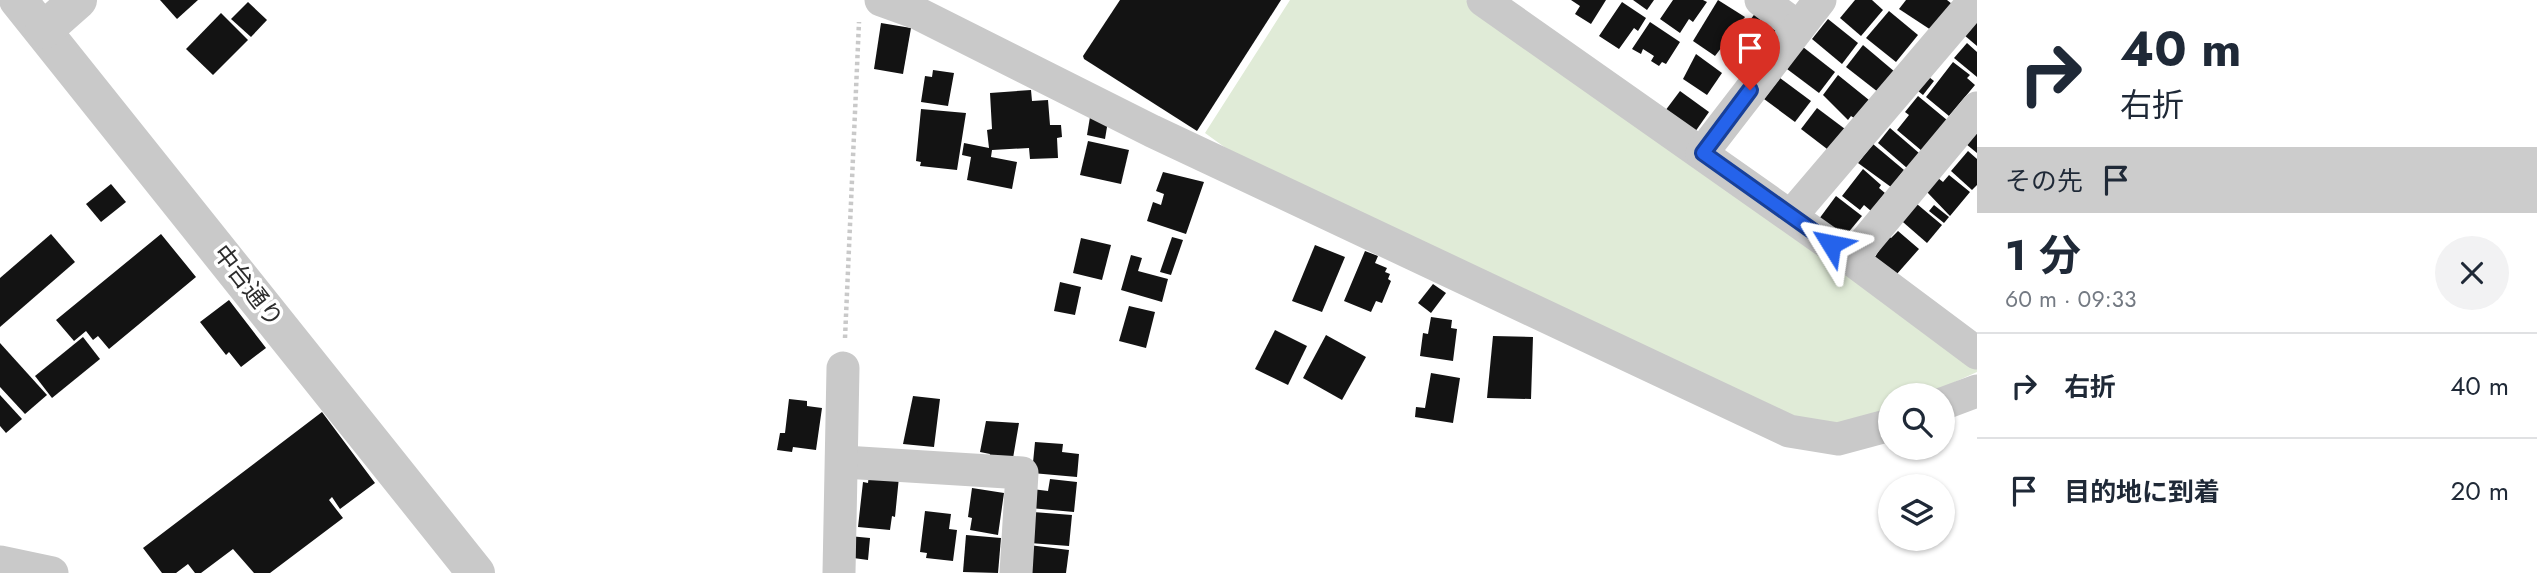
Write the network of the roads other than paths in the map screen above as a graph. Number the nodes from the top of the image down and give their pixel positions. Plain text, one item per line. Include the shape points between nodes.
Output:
1 (18, 0) edge
2 (78, 0) edge
3 (1483, 0) edge
4 (1761, 0) edge
5 (1820, 0) edge
6 (1975, 0) edge
7 (921, 6) edge
8 (870, 7) edge
9 (1798, 27) junction
10 (44, 30) junction
11 (1977, 108) edge
12 (1703, 153) junction
13 (1791, 216) junction
14 (1851, 259) junction
15 (1977, 352) edge
16 (843, 368) road end
17 (1977, 391) edge
18 (1955, 399) edge
19 (1878, 428) edge
20 (844, 462) junction
21 (0, 562) edge
22 (52, 573) edge
23 (476, 573) edge
24 (839, 573) edge
25 (1016, 573) edge

1 - 10 street, 中台通り
2 - 10 street
3 - 12 street
4 - 9 street
5 - 9 street
6 - 13 street
7 - 8 street
7 - 19 street via 1152,131 1789,431 1838,439
9 - 12 street
10 - 23 street, 中台通り
11 - 14 street
12 - 13 street
13 - 14 street
14 - 15 street
16 - 20 street
17 - 18 street
20 - 24 street
20 - 25 street via 1022,473
21 - 22 street

